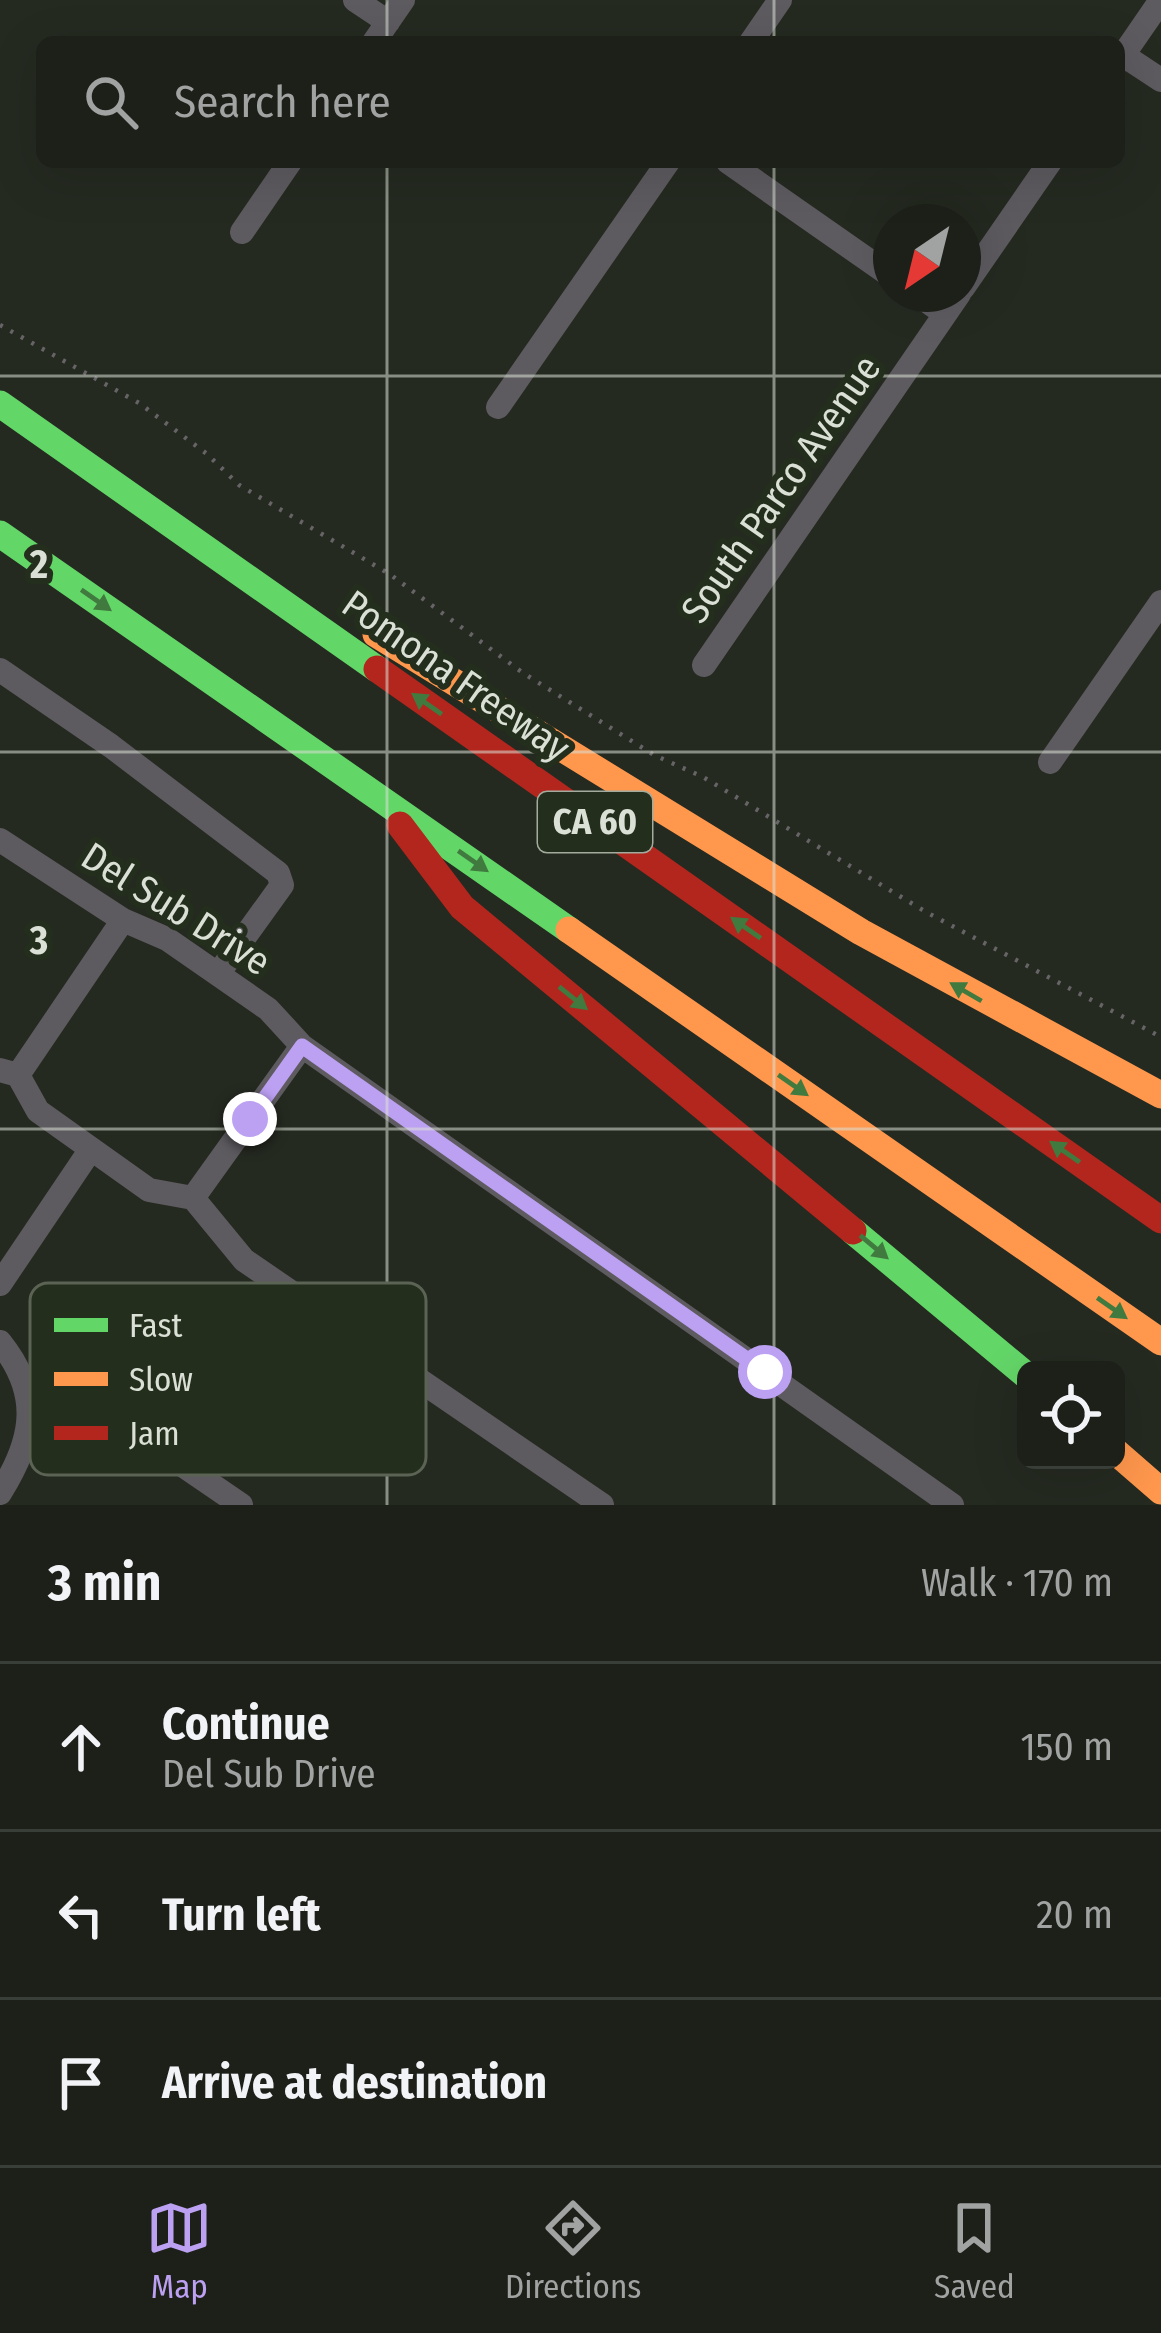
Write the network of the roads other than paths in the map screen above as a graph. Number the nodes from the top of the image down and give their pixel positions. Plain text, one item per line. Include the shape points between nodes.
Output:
1 (355, 0) edge
2 (403, 0) edge
3 (780, 0) edge
4 (1161, 0) edge
5 (381, 32) edge
6 (755, 36) edge
7 (1125, 52) edge
8 (1125, 60) edge
9 (1161, 80) edge
10 (286, 168) edge
11 (664, 168) edge
12 (737, 168) edge
13 (1046, 168) edge
14 (242, 232) dead end
15 (873, 263) edge
16 (981, 263) edge
17 (947, 312) edge
18 (0, 404) edge
19 (499, 407) dead end
20 (29, 424) junction
21 (0, 534) edge
22 (1161, 602) edge
23 (704, 665) dead end
24 (0, 670) edge
25 (1050, 762) dead end
26 (377, 794) junction
27 (0, 840) edge
28 (122, 920) junction
29 (218, 974) junction
30 (302, 1046) junction
31 (9, 1073) edge
32 (1161, 1095) edge
33 (92, 1149) junction
34 (193, 1198) junction
35 (1161, 1220) edge
36 (278, 1283) edge
37 (0, 1284) edge
38 (0, 1342) edge
39 (1161, 1342) edge
40 (1017, 1368) edge
41 (426, 1385) edge
42 (30, 1410) edge
43 (30, 1418) edge
44 (1125, 1459) edge
45 (197, 1475) edge
46 (1161, 1491) edge
47 (0, 1493) edge
48 (241, 1505) edge
49 (602, 1505) edge
50 (952, 1505) edge

1 - 5 street
2 - 5 street
3 - 6 street
4 - 7 street
8 - 9 street
10 - 14 street
11 - 19 street
12 - 15 street
13 - 16 street, South Parco Avenue
17 - 23 street, South Parco Avenue
18 - 20 highway, Pomona Freeway / CA 60
32 -> 20 highway via 828,914
35 -> 20 highway, Pomona Freeway / CA 60
21 -> 26 highway, CA 60
22 - 25 street
24 - 29 street via 278,873 282,884
26 -> 39 highway, CA 60
26 -> 40 highway via 462,907
27 - 28 street, Del Sub Drive
28 - 29 street, Del Sub Drive
28 - 31 street
29 - 30 street, Del Sub Drive
30 - 34 street
30 - 50 street, Del Sub Drive
31 - 33 street via 38,1111
33 - 34 street via 149,1190
33 - 37 street
34 - 36 street via 244,1260
38 - 42 street via 22,1370
41 - 49 street
43 - 47 street
44 - 46 highway
45 - 48 street

